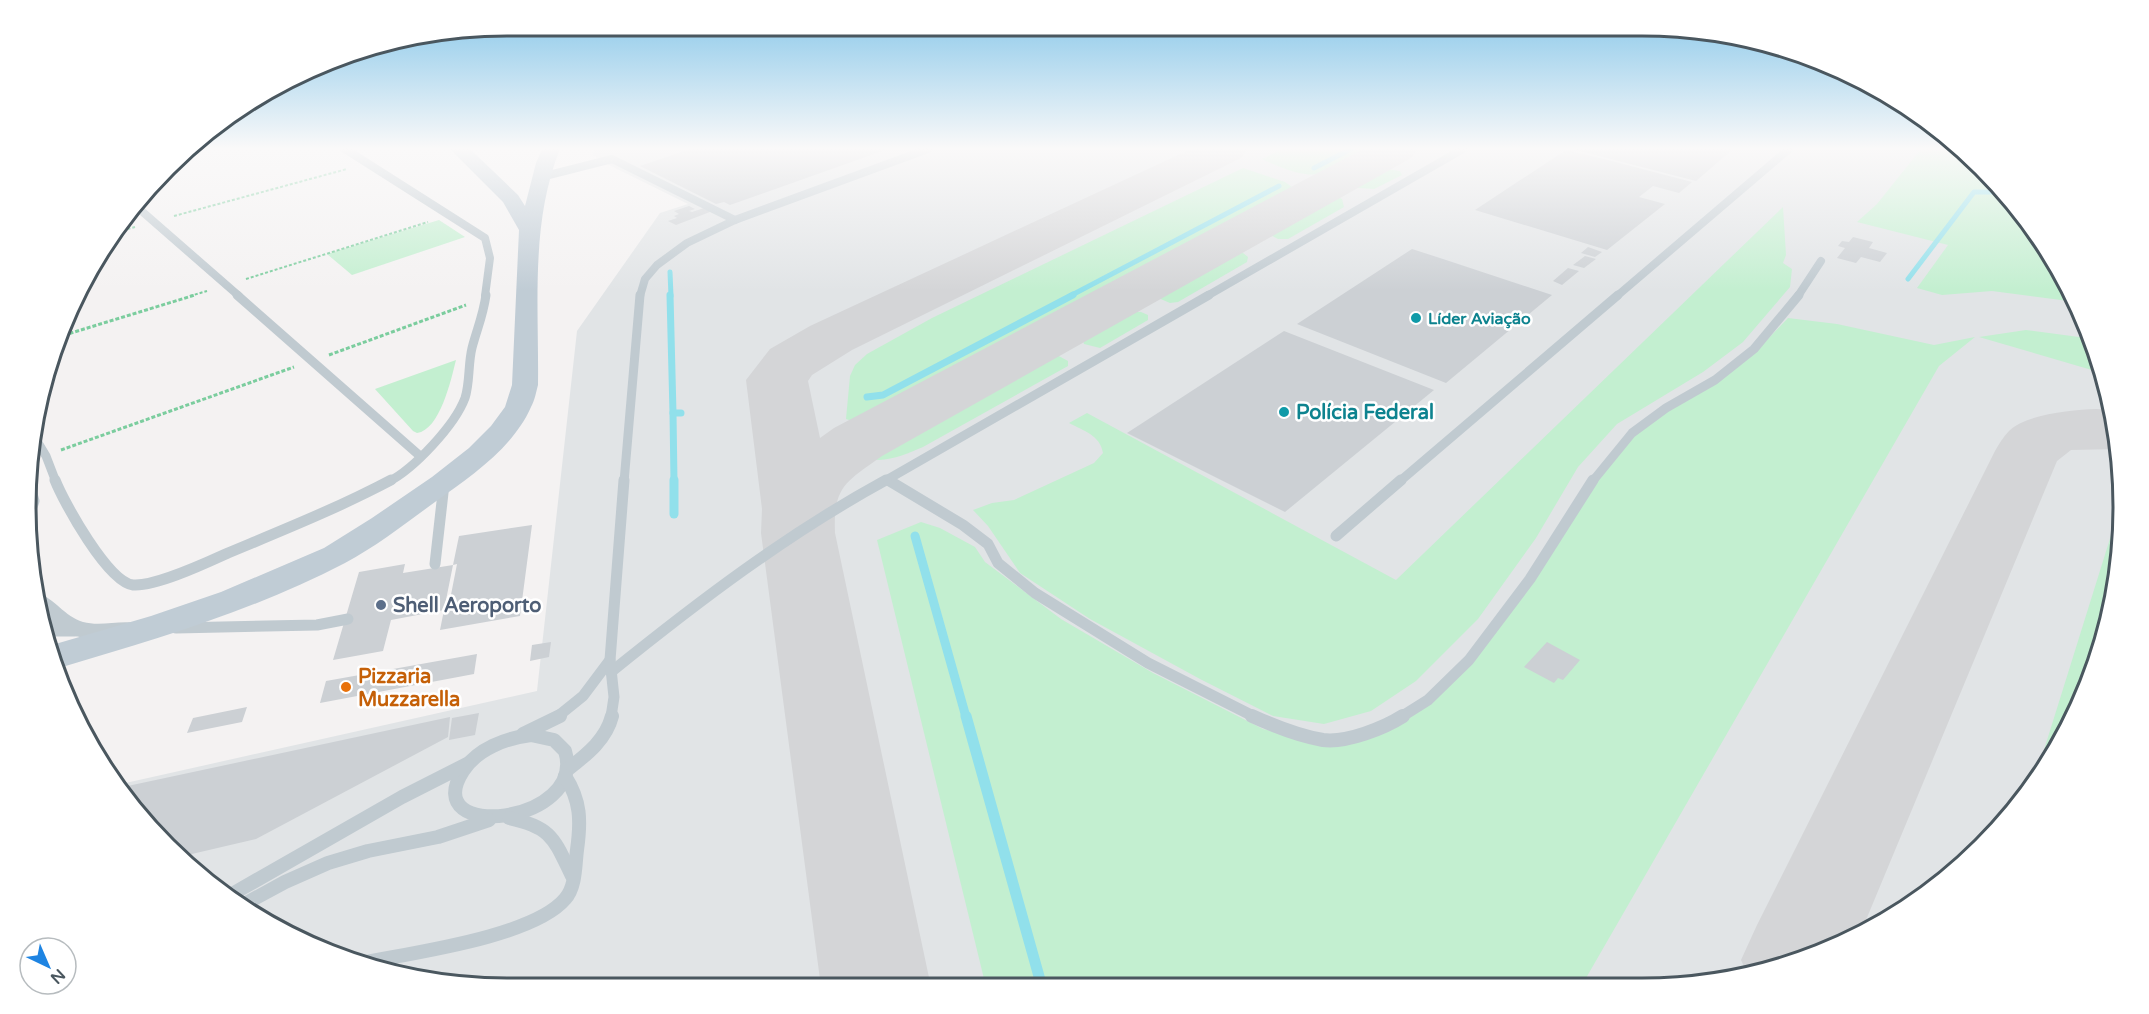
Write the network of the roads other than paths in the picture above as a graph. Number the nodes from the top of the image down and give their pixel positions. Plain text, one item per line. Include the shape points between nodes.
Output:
1 (421, 196) edge
2 (508, 196) edge
3 (537, 196) edge
4 (687, 196) edge
5 (799, 196) edge
6 (1382, 196) edge
7 (1734, 196) edge
8 (141, 210) edge
9 (735, 220) junction
10 (529, 230) junction
11 (1821, 261) dead end
12 (40, 446) edge
13 (420, 456) junction
14 (887, 480) junction
15 (444, 482) junction
16 (1336, 536) dead end
17 (435, 564) dead end
18 (48, 612) edge
19 (348, 619) dead end
20 (152, 629) junction
21 (53, 631) edge
22 (88, 631) junction
23 (60, 655) edge
24 (611, 666) junction
25 (516, 737) junction
26 (470, 762) junction
27 (566, 773) junction
28 (508, 818) junction
29 (491, 819) junction
30 (573, 877) junction
31 (235, 892) edge
32 (249, 902) edge
33 (376, 959) edge

1 - 13 lane via 485,238 490,258 483,317 472,348 465,397 452,421
2 - 10 main road
3 - 10 main road
4 - 9 lane
5 - 9 lane
6 - 14 lane
7 - 16 lane
8 - 13 lane
9 - 24 lane via 679,248 657,265 645,279 639,300
10 - 15 main road via 525,385 518,407 492,442
11 - 14 lane via 1805,288 1754,349 1715,380 1632,433 1597,474 1530,579 1469,660 1428,700 1393,722 1363,734 1325,740 1273,726 1148,663 1035,593 998,563 988,544
12 - 13 lane via 59,490 105,566 120,580 133,585 172,577 353,500 396,478
14 - 24 lane via 841,503
15 - 17 lane
15 - 20 main road via 336,554 277,583
18 - 22 street
19 - 20 lane via 316,625
20 - 22 street
20 - 23 main road
21 - 22 lane
24 - 25 lane via 577,704
24 - 27 lane via 613,716 598,744
25 - 26 lane via 491,747
25 - 27 lane via 556,741 568,759
26 - 29 lane via 458,778 455,794 460,807 473,816
26 - 31 lane
27 - 28 lane via 552,793 532,808
27 - 30 lane via 581,810
28 - 29 lane
28 - 30 lane via 546,831
29 - 32 lane via 438,837 328,863
30 - 33 lane via 567,896 559,905 530,923

